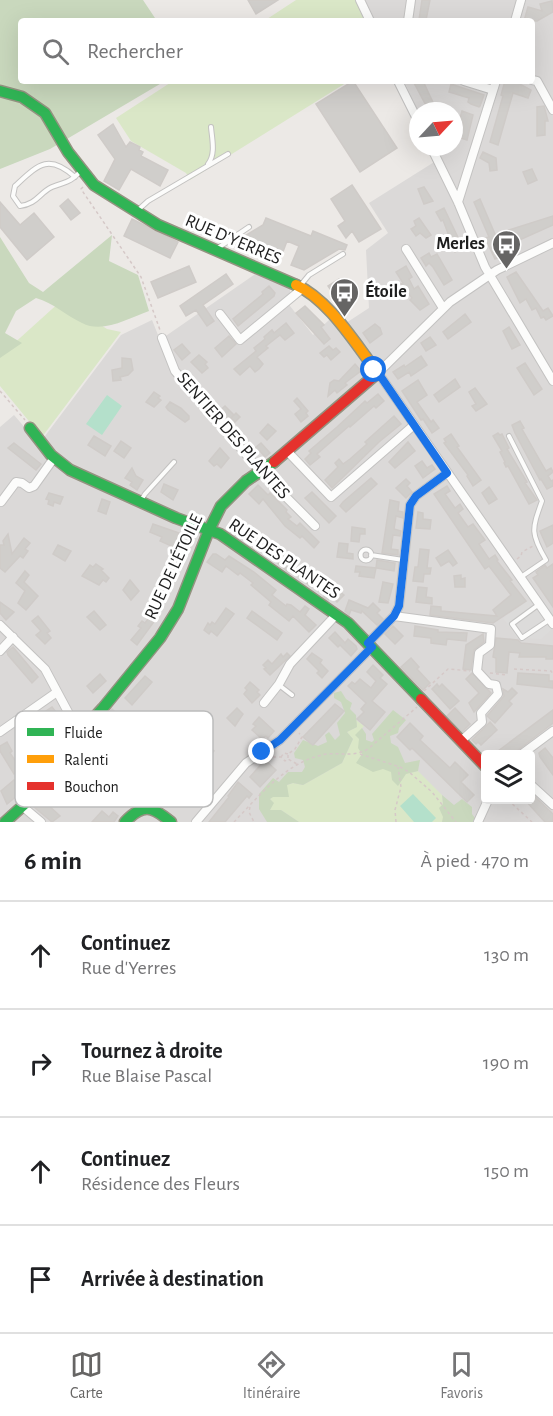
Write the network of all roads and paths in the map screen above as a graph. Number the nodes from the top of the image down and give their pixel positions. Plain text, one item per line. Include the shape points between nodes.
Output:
1 (360, 0) edge
2 (411, 0) edge
3 (521, 0) edge
4 (369, 18) edge
5 (408, 18) edge
6 (516, 18) edge
7 (535, 81) edge
8 (400, 84) edge
9 (474, 84) edge
10 (495, 84) edge
11 (493, 90) junction
12 (0, 91) edge
13 (409, 102) edge
14 (553, 110) edge
15 (211, 127) dead end
16 (228, 154) dead end
17 (435, 156) edge
18 (205, 167) junction
19 (78, 174) junction
20 (91, 181) junction
21 (458, 202) junction
22 (137, 212) junction
23 (249, 227) dead end
24 (553, 243) edge
25 (406, 249) dead end
26 (215, 250) junction
27 (343, 254) dead end
28 (489, 274) junction
29 (302, 287) junction
30 (443, 308) junction
31 (220, 314) dead end
32 (163, 338) joint
33 (378, 373) junction
34 (553, 381) edge
35 (0, 391) edge
36 (414, 425) junction
37 (30, 428) joint
38 (508, 436) dead end
39 (288, 452) junction
40 (54, 458) junction
41 (174, 462) dead end
42 (261, 471) junction
43 (447, 473) junction
44 (1, 502) edge
45 (140, 502) junction
46 (315, 526) dead end
47 (209, 530) junction
48 (536, 543) junction
49 (371, 555) dead end
50 (403, 560) junction
51 (510, 563) junction
52 (520, 578) junction
53 (539, 605) junction
54 (336, 615) junction
55 (394, 616) junction
56 (551, 622) edge
57 (0, 625) edge
58 (13, 637) junction
59 (370, 645) junction
60 (0, 651) edge
61 (514, 669) dead end
62 (477, 671) junction
63 (553, 674) edge
64 (507, 675) dead end
65 (279, 684) junction
66 (57, 692) junction
67 (292, 695) dead end
68 (422, 699) junction
69 (264, 703) dead end
70 (30, 711) edge
71 (67, 711) edge
72 (100, 711) edge
73 (15, 721) edge
74 (292, 727) junction
75 (553, 731) edge
76 (0, 732) edge
77 (461, 741) junction
78 (527, 750) edge
79 (262, 752) junction
80 (288, 754) junction
81 (359, 754) junction
82 (280, 758) junction
83 (288, 759) junction
84 (481, 762) edge
85 (298, 764) junction
86 (398, 766) junction
87 (535, 787) edge
88 (213, 802) edge
89 (487, 804) edge
90 (512, 804) edge
91 (553, 805) edge
92 (250, 806) junction
93 (21, 807) edge
94 (23, 807) edge
95 (209, 807) edge
96 (146, 808) joint
97 (5, 822) edge
98 (41, 822) edge
99 (125, 822) edge
100 (171, 822) edge
101 (196, 822) edge
102 (234, 822) edge
103 (254, 822) edge
104 (396, 822) edge
105 (456, 822) edge
106 (478, 822) edge
107 (532, 822) edge

1 - 4 street
2 - 5 street
3 - 6 street
7 - 14 street
8 - 13 street
9 - 11 street
10 - 11 street
11 - 21 street
12 - 19 street, RUE D'YERRES via 22,97 45,113
15 - 18 lane via 213,151
16 - 18 lane
17 - 21 street
18 - 22 lane via 148,201
19 - 19 lane via 30,205 20,206 13,196 15,186 43,163 52,162
19 - 20 street, RUE D'YERRES
20 - 22 street, RUE D'YERRES
20 - 32 path via 81,189 141,277
21 - 28 street
22 - 26 street, RUE D'YERRES
23 - 26 lane
24 - 28 street, RUE DE L'ÉTOILE
25 - 30 street
26 - 29 street, RUE D'YERRES
27 - 29 lane via 309,275
28 - 30 street, RUE DE L'ÉTOILE
28 - 34 street
29 - 31 street via 240,340
29 - 33 street, RUE D'YERRES via 326,307
30 - 33 street, RUE DE L'ÉTOILE
32 - 42 street, SENTIER DES PLANTES via 175,372
33 - 36 street, RUE D'YERRES
33 - 39 street, RUE DE L'ÉTOILE
35 - 37 path
36 - 39 street via 331,497
36 - 43 street, RUE D'YERRES
37 - 40 street, RUE DES PLANTES
38 - 48 lane via 542,501 533,527
39 - 42 street, RUE DE L'ÉTOILE
40 - 44 street via 34,486 14,483
40 - 45 street, RUE DES PLANTES via 88,480
41 - 45 lane
42 - 46 street, SENTIER DES PLANTES
42 - 47 street, RUE DE L'ÉTOILE via 221,506
43 - 50 street via 410,505
43 - 51 street, RUE D'YERRES
45 - 47 street, RUE DES PLANTES
47 - 54 street, RUE DES PLANTES
47 - 72 street, RUE DE L'ÉTOILE via 177,609 159,638
48 - 51 path
48 - 52 lane via 546,560
49 - 50 lane
50 - 55 street via 399,606
51 - 52 street, RUE D'YERRES
52 - 53 street, RUE D'YERRES
53 - 56 street, RUE D'YERRES
53 - 56 lane via 512,624 522,638
54 - 59 street, RUE DES PLANTES
54 - 65 street via 290,664
55 - 59 street
55 - 62 street via 491,629 490,645 479,653
57 - 58 street
58 - 60 street
58 - 66 street via 45,669
59 - 68 street, RUE DES PLANTES
59 - 74 street
61 - 63 path
62 - 64 path
62 - 68 path via 448,669 422,693
62 - 77 street via 489,684 496,685 498,694 481,713 482,722
65 - 67 lane
65 - 69 street
66 - 70 street
66 - 71 street
68 - 77 street, RUE DES PLANTES
68 - 81 path via 405,718
73 - 76 street
74 - 79 street
74 - 80 path via 302,737
75 - 78 street
77 - 84 street, RUE DES PLANTES
79 - 82 path via 272,759
79 - 88 street via 246,763
80 - 82 path
80 - 83 path
81 - 85 path via 318,756
81 - 86 path
82 - 83 path
83 - 85 path
85 - 92 path
86 - 104 path via 401,787
86 - 105 path via 420,781
87 - 91 street
89 - 106 street
90 - 107 path
92 - 102 path
92 - 103 path
93 - 97 street, RUE DE L'ÉTOILE
94 - 98 street
95 - 101 street
96 - 99 street via 140,808
96 - 100 street

